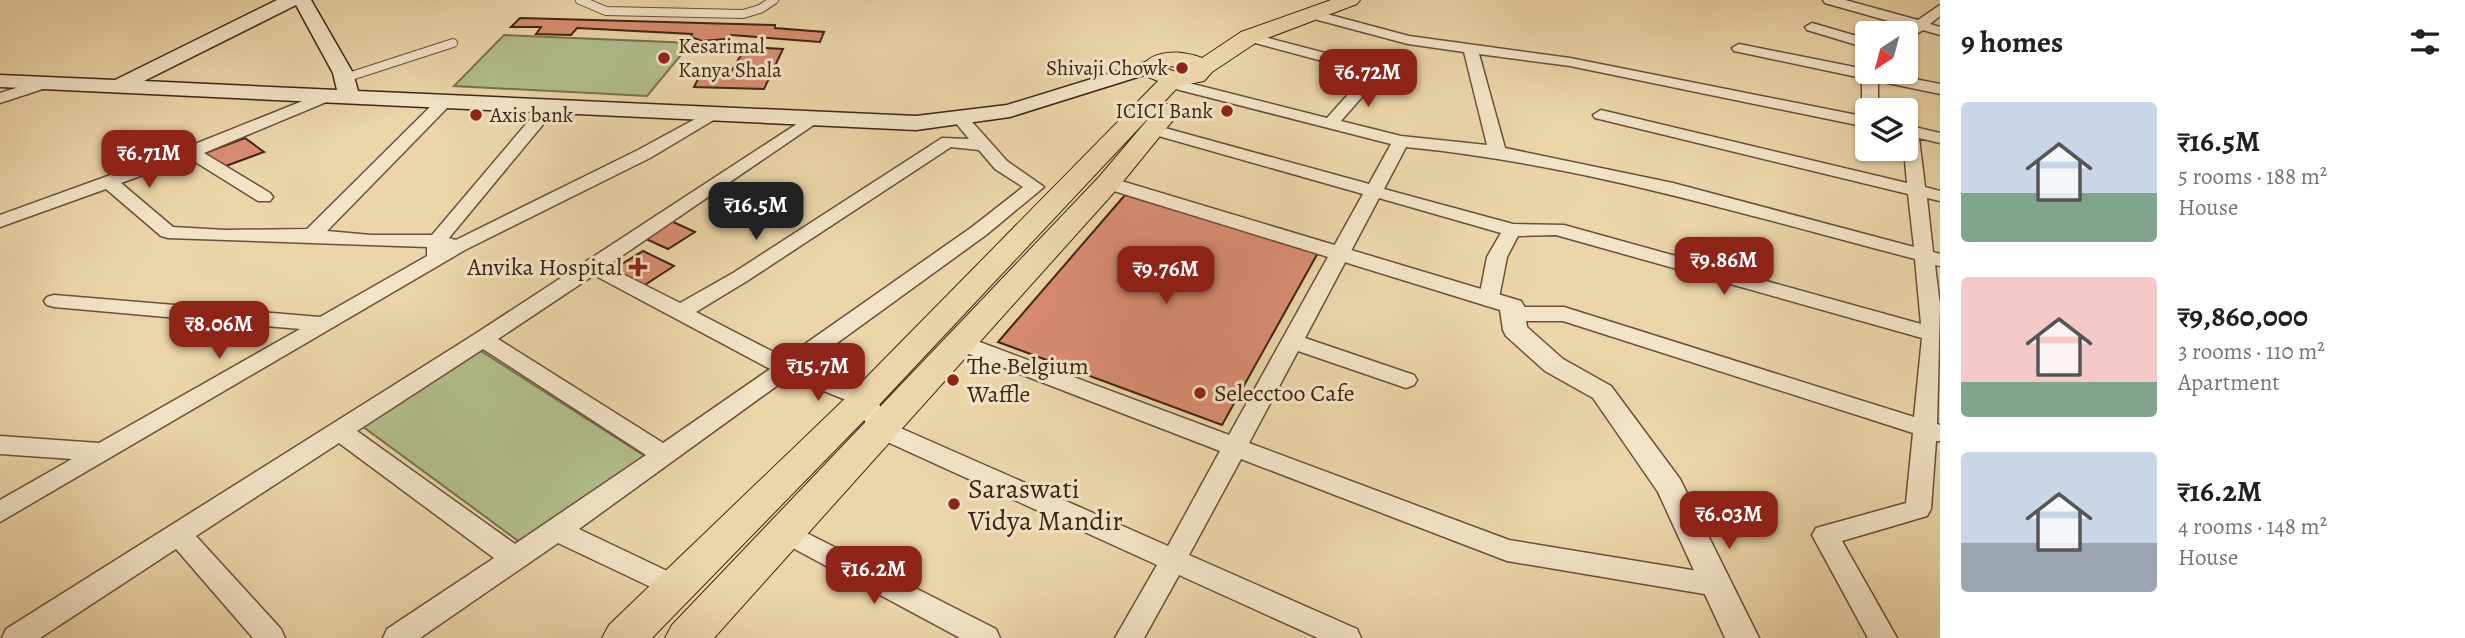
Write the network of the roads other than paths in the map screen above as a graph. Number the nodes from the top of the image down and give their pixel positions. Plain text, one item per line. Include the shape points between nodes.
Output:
1 (291, 0) edge
2 (302, 0) edge
3 (580, 0) edge
4 (774, 0) edge
5 (1350, 0) edge
6 (1830, 0) edge
7 (1315, 6) edge
8 (1940, 9) edge
9 (1907, 21) edge
10 (1918, 24) joint
11 (1812, 27) dead end
12 (1940, 31) edge
13 (1249, 37) junction
14 (1855, 40) edge
15 (453, 43) dead end
16 (1470, 48) junction
17 (1739, 48) dead end
18 (1855, 70) edge
19 (1174, 75) junction
20 (0, 81) edge
21 (44, 83) junction
22 (1918, 84) edge
23 (117, 87) junction
24 (347, 88) junction
25 (1940, 89) edge
26 (325, 97) junction
27 (0, 98) edge
28 (444, 102) junction
29 (549, 107) junction
30 (714, 115) junction
31 (1601, 115) dead end
32 (959, 117) junction
33 (812, 119) junction
34 (1855, 120) edge
35 (1331, 123) junction
36 (1154, 130) junction
37 (1918, 132) edge
38 (1940, 138) edge
39 (1401, 141) junction
40 (984, 145) junction
41 (1497, 151) junction
42 (191, 152) junction
43 (1913, 161) edge
44 (108, 182) junction
45 (1108, 183) junction
46 (1049, 191) junction
47 (1917, 191) junction
48 (1372, 192) junction
49 (1940, 196) edge
50 (264, 197) dead end
51 (0, 220) edge
52 (1512, 230) junction
53 (979, 231) junction
54 (312, 234) junction
55 (1012, 246) junction
56 (444, 248) junction
57 (1341, 252) junction
58 (1932, 258) edge
59 (593, 267) junction
60 (54, 301) dead end
61 (1501, 306) junction
62 (680, 312) junction
63 (324, 324) junction
64 (1937, 335) edge
65 (484, 339) junction
66 (1292, 341) junction
67 (961, 343) junction
68 (786, 368) junction
69 (1406, 380) dead end
70 (865, 399) junction
71 (880, 429) junction
72 (338, 430) junction
73 (1933, 432) edge
74 (1234, 444) junction
75 (0, 445) edge
76 (103, 452) junction
77 (664, 455) junction
78 (0, 512) edge
79 (557, 530) junction
80 (785, 532) junction
81 (177, 533) junction
82 (515, 559) junction
83 (1174, 559) junction
84 (1716, 585) junction
85 (674, 587) junction
86 (16, 638) edge
87 (271, 638) edge
88 (397, 638) edge
89 (624, 638) edge
90 (687, 638) edge
91 (986, 638) edge
92 (1129, 638) edge
93 (1346, 638) edge
94 (1742, 638) edge
95 (1883, 638) edge

1 - 23 main road
2 - 24 main road
3 - 4 lane via 606,10 743,14
5 - 7 main road
6 - 9 street
7 - 13 main road
7 - 16 street via 1408,40
7 - 19 main road via 1227,34
8 - 10 street
10 - 12 street
11 - 14 street
13 - 19 main road
13 - 35 street via 1377,71
15 - 24 lane
16 - 34 street via 1570,62
16 - 41 street
17 - 18 street
19 - 32 main road via 1010,111
19 - 35 street
19 - 36 main road
19 - 46 main road
20 - 21 main road
21 - 23 main road
21 - 27 street
22 - 25 street
23 - 26 main road
24 - 26 main road
24 - 28 main road
26 - 42 street
28 - 29 main road
28 - 54 street
29 - 30 main road
29 - 56 street
30 - 33 main road
30 - 56 street via 644,154
31 - 47 street
32 - 33 main road via 916,123
32 - 40 street
33 - 59 street
35 - 39 street
36 - 45 main road
36 - 48 street
37 - 38 street
39 - 41 street
39 - 48 street
40 - 46 street via 1001,165
40 - 62 street via 948,142
41 - 58 street via 1717,200
42 - 44 street
42 - 50 street
43 - 47 street
44 - 51 street
44 - 54 street via 168,232
45 - 57 street
45 - 67 main road
46 - 53 street
46 - 55 main road
47 - 49 street
47 - 58 street
48 - 52 street
48 - 57 street
52 - 61 street via 1497,257
52 - 64 street via 1556,229
53 - 55 street
53 - 68 street
54 - 56 street
55 - 70 main road
56 - 63 street
57 - 61 street
57 - 66 street
58 - 64 street
59 - 62 street
59 - 65 street
60 - 63 street
61 - 73 street via 1564,314
61 - 84 street via 1515,330 1554,365 1602,391 1670,487
62 - 68 street
63 - 76 street
64 - 73 street
65 - 72 street
65 - 77 street
66 - 69 street
66 - 74 street
67 - 71 main road
67 - 74 street
68 - 70 street
68 - 77 street
70 - 71 street
70 - 85 main road
71 - 80 main road
71 - 83 street
72 - 81 street
72 - 82 street
73 - 95 street via 1918,509 1825,535
74 - 83 street
74 - 84 street via 1507,550
75 - 76 street
76 - 78 street
77 - 79 street
79 - 82 street
79 - 85 street
80 - 90 main road
80 - 91 street
81 - 86 street
81 - 87 street
82 - 88 street
83 - 92 street
83 - 93 street
84 - 94 street
85 - 89 main road

